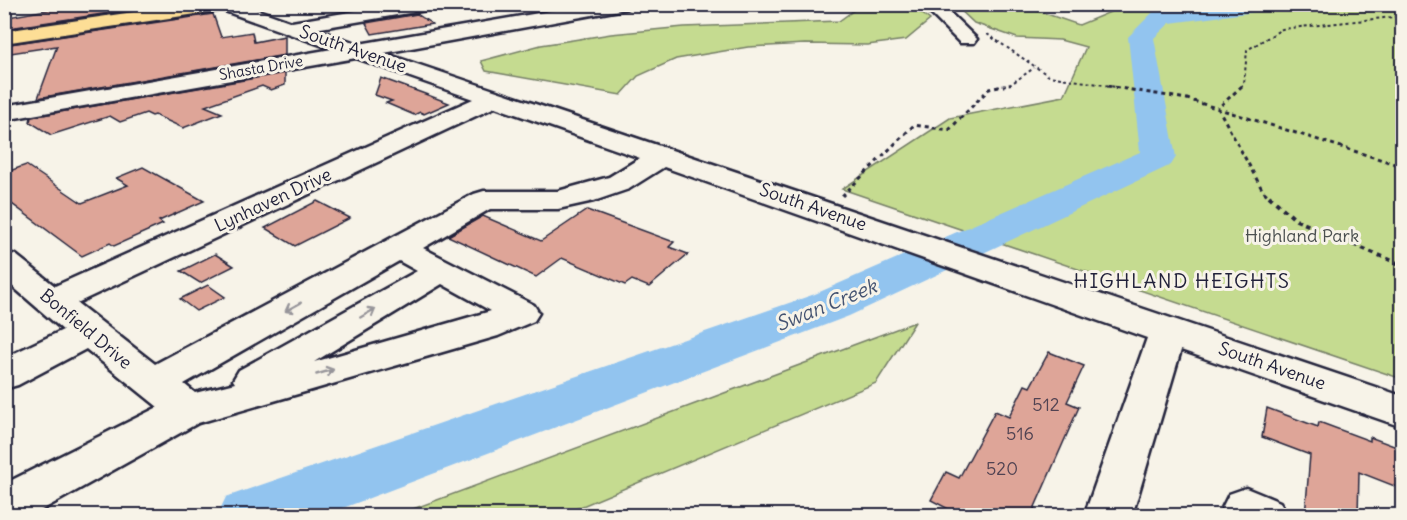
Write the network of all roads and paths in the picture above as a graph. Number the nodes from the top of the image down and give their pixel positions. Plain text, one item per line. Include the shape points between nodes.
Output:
1 (229, 4) edge
2 (432, 4) edge
3 (624, 4) edge
4 (930, 4) edge
5 (223, 5) edge
6 (1402, 16) edge
7 (289, 27) junction
8 (975, 36) joint
9 (4, 37) edge
10 (357, 51) junction
11 (1034, 68) junction
12 (495, 98) junction
13 (1218, 108) junction
14 (4, 113) edge
15 (663, 156) junction
16 (1402, 166) edge
17 (826, 211) junction
18 (399, 248) junction
19 (4, 262) edge
20 (1402, 265) edge
21 (438, 271) junction
22 (52, 301) junction
23 (1168, 331) junction
24 (90, 332) junction
25 (4, 375) edge
26 (175, 388) junction
27 (1402, 411) edge
28 (8, 505) dead end
29 (1108, 516) edge

1 - 5 main road
2 - 7 street
3 - 10 street, Shasta Drive
4 - 8 street
5 - 7 street, South Avenue
5 - 9 main road
6 - 13 path via 1282,29 1247,50 1244,84
7 - 10 street, South Avenue
8 - 11 path via 992,35
10 - 12 street, South Avenue
10 - 14 street, Shasta Drive
11 - 13 path via 1049,76 1187,99
11 - 17 path via 1011,84 989,89 949,130 914,125
12 - 15 street, South Avenue
12 - 22 street, Lynhaven Drive
13 - 16 path
13 - 20 path via 1263,191 1296,220
15 - 17 street, South Avenue
15 - 18 street via 619,183 594,192 558,200 484,200
17 - 23 street, South Avenue
18 - 21 street
18 -> 26 street
19 - 22 street, Bonfield Drive
26 -> 21 street
26 -> 21 street via 485,327 521,313
22 - 24 street, Bonfield Drive
23 - 27 street, South Avenue
23 - 29 street
24 - 25 street
24 - 26 street, Bonfield Drive
26 - 28 street

